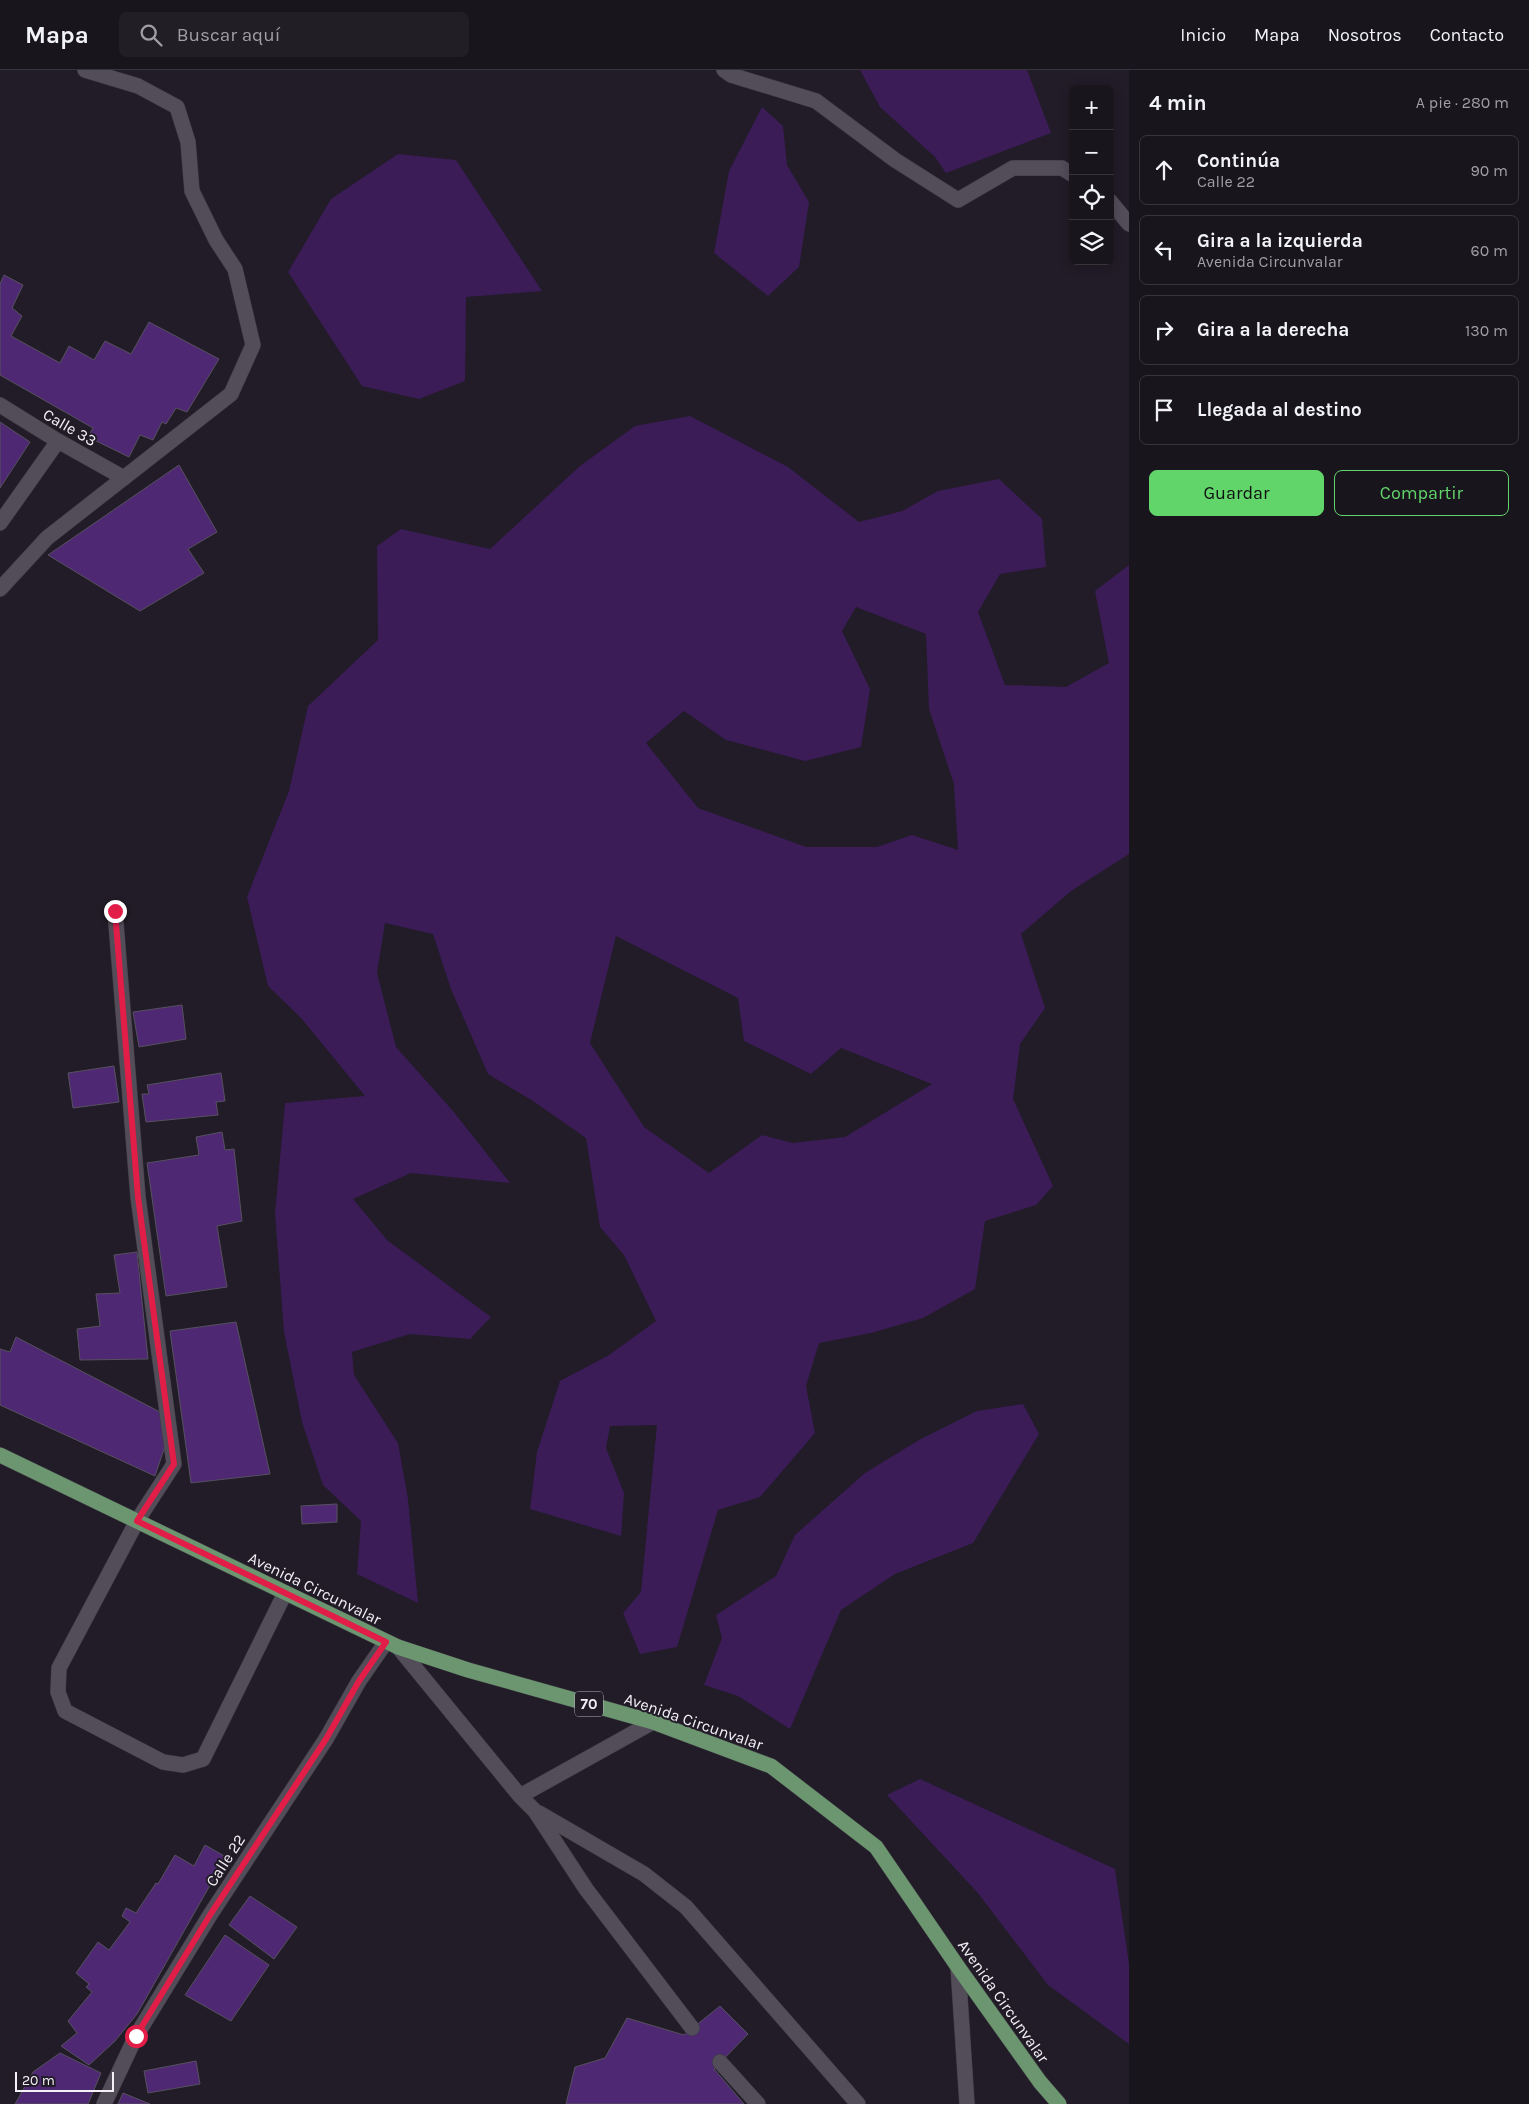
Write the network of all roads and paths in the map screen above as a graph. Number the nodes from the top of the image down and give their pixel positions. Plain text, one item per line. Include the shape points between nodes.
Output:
1 (85, 70) edge
2 (724, 70) edge
3 (1069, 172) edge
4 (1114, 206) edge
5 (1129, 224) edge
6 (0, 405) edge
7 (58, 441) junction
8 (124, 478) junction
9 (0, 523) edge
10 (0, 588) edge
11 (115, 911) dead end
12 (0, 1455) edge
13 (137, 1521) junction
14 (286, 1593) junction
15 (392, 1644) junction
16 (653, 1722) junction
17 (520, 1796) junction
18 (535, 1811) junction
19 (958, 1967) junction
20 (692, 2028) dead end
21 (720, 2062) dead end
22 (104, 2104) edge
23 (758, 2104) edge
24 (858, 2104) edge
25 (967, 2104) edge
26 (1059, 2104) edge

1 - 8 street via 138,86 177,107 188,142 192,191 216,240 235,269 253,344 231,394
2 - 3 street via 731,75 816,101 895,160 958,200 1013,168 1062,168
4 - 5 street
6 - 7 street, Calle 33
7 - 8 street, Calle 33
7 - 9 street
8 - 10 street via 47,538
11 - 13 street via 138,1197 174,1464
12 - 13 main road, Avenida Circunvalar / 70
13 - 14 main road, Avenida Circunvalar / 70
13 - 14 street via 59,1668 58,1692 65,1711 163,1762 183,1766 203,1759
14 - 15 main road, Avenida Circunvalar / 70
15 - 16 main road, Avenida Circunvalar / 70 via 468,1670
15 - 17 street
15 - 22 street, Calle 22 via 359,1681 326,1739 200,1931 136,2036
16 - 17 street
16 - 19 main road, Avenida Circunvalar / 70 via 771,1766 876,1846
17 - 18 street
18 - 20 street via 586,1889
18 - 24 street via 644,1874 686,1906
19 - 25 street
19 - 26 main road, Avenida Circunvalar / 70
21 - 23 street

